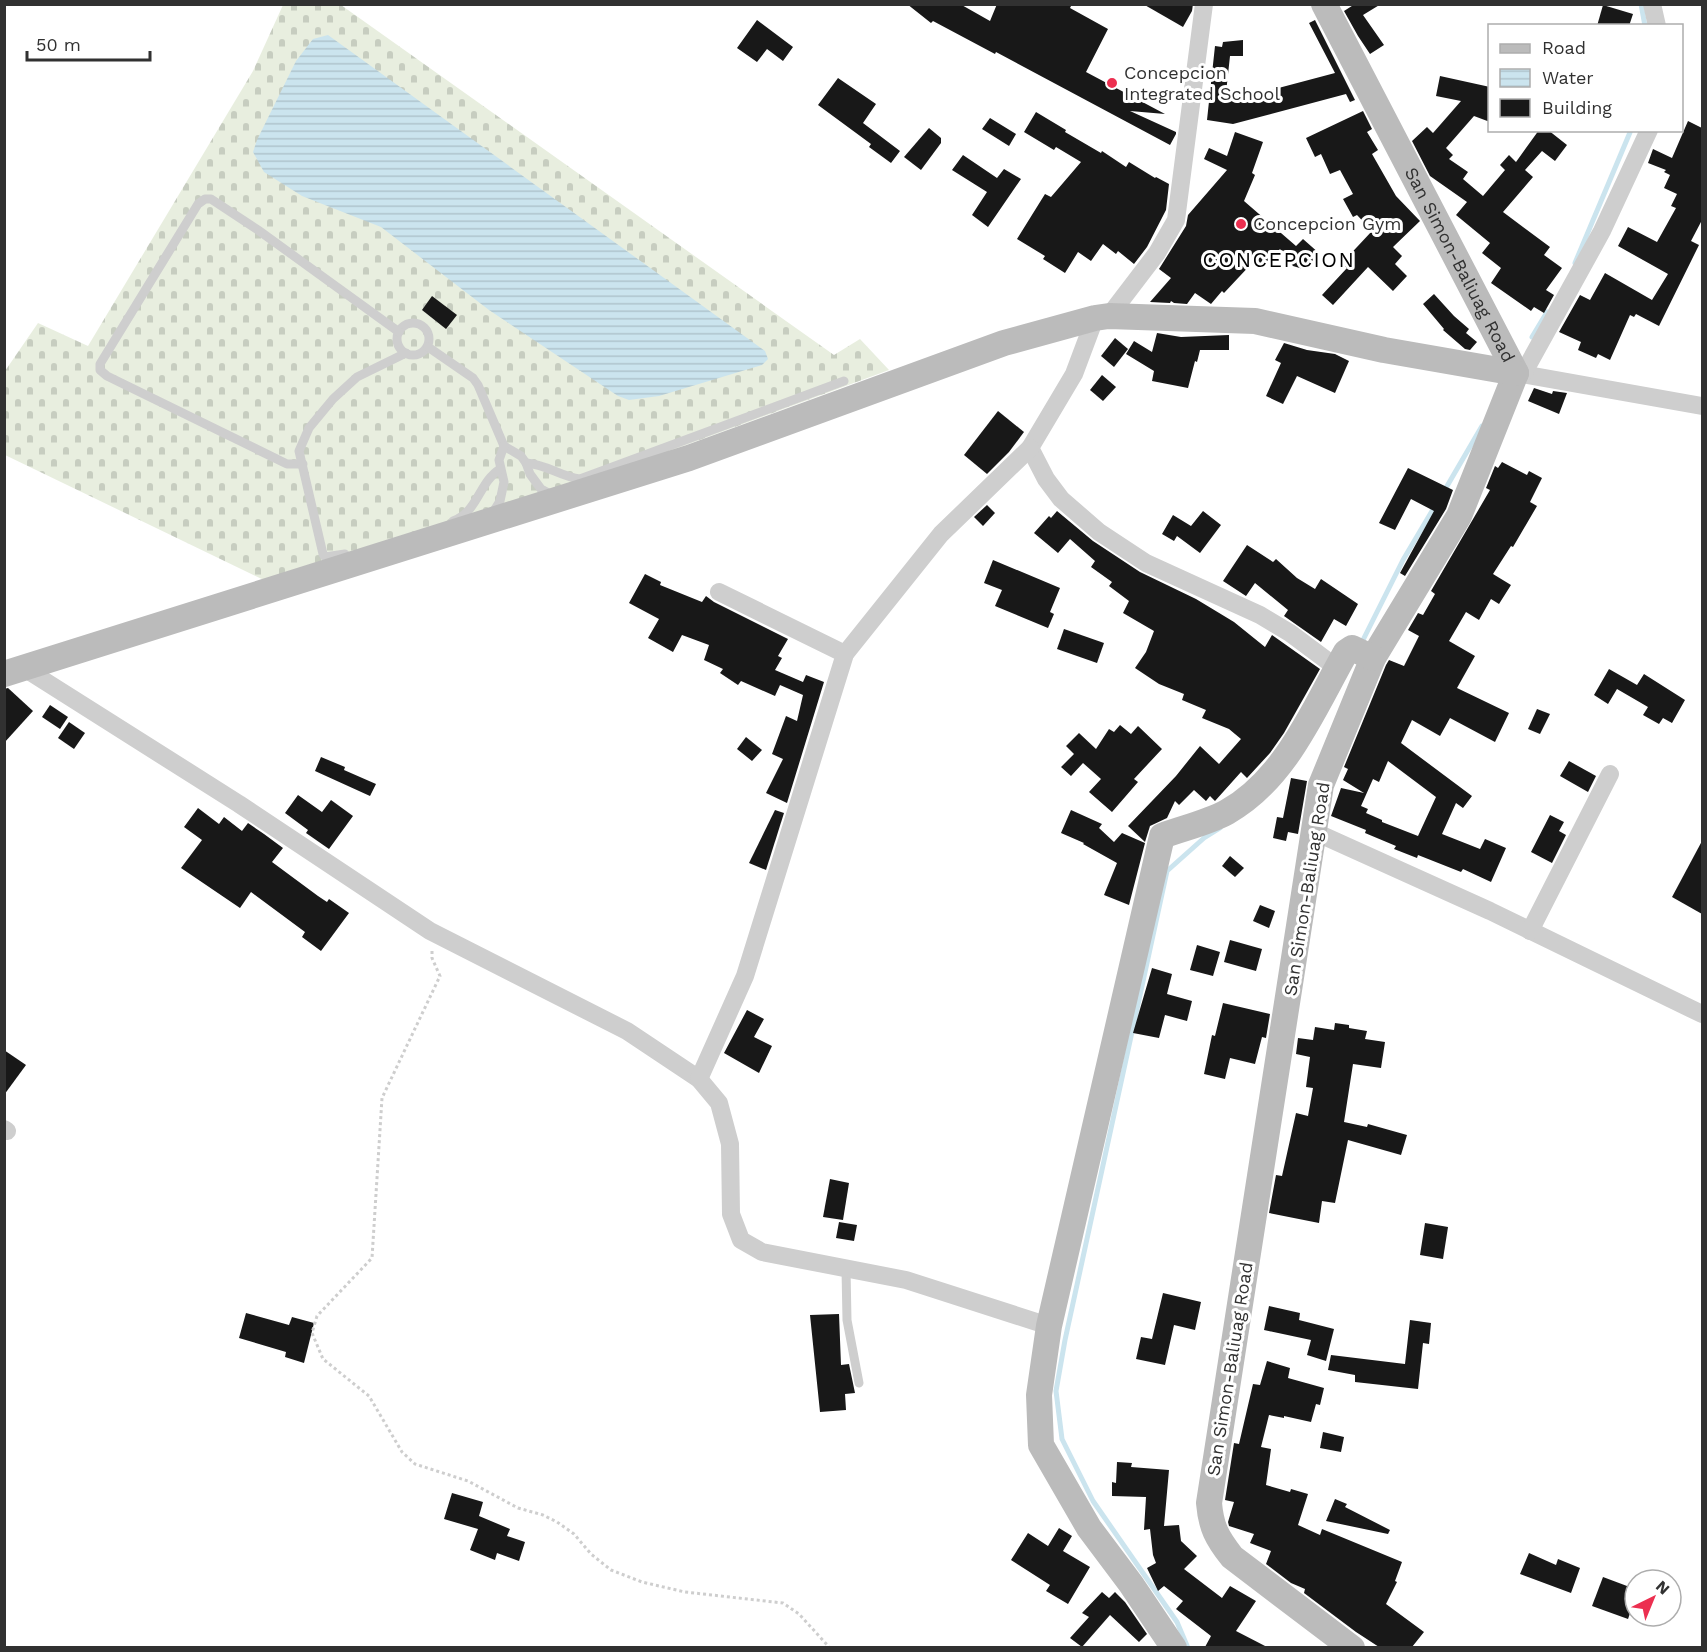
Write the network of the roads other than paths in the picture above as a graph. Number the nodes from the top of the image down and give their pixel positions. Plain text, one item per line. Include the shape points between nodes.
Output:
1 (1204, 4) edge
2 (1324, 4) edge
3 (1652, 4) edge
4 (1657, 24) edge
5 (1648, 132) edge
6 (1102, 316) junction
7 (399, 332) junction
8 (428, 346) junction
9 (406, 353) junction
10 (1520, 374) junction
11 (844, 381) dead end
12 (1702, 406) edge
13 (504, 446) junction
14 (1030, 448) junction
15 (526, 463) junction
16 (303, 464) junction
17 (500, 469) junction
18 (558, 499) junction
19 (486, 523) junction
20 (438, 526) dead end
21 (358, 550) dead end
22 (719, 592) dead end
23 (844, 654) junction
24 (1354, 658) junction
25 (14, 671) edge
26 (1611, 774) dead end
27 (1315, 832) junction
28 (1530, 931) junction
29 (1702, 1014) edge
30 (699, 1079) junction
31 (846, 1269) junction
32 (1049, 1326) junction
33 (859, 1383) dead end
34 (1174, 1647) edge
35 (1352, 1647) edge

1 - 6 street via 1176,220 1157,253
2 - 10 main road, San Simon-Baliuag Road
3 - 4 street
5 - 10 street via 1602,231
6 - 10 main road via 1255,321 1384,350
6 - 14 street via 1074,374
6 - 18 main road via 1004,343 689,458
7 - 8 lane via 405,325 421,325 427,331
7 - 9 lane via 397,340
7 - 16 lane via 211,199 198,204 100,364 100,370 287,464
8 - 9 lane via 422,353
8 - 13 lane via 473,378
9 - 16 lane via 357,377 333,399 309,428 299,451
10 - 12 street
10 - 24 main road, San Simon-Baliuag Road via 1459,516
11 - 15 lane via 580,479
13 - 15 lane
13 - 17 lane
14 - 23 street via 940,534
14 - 24 street via 1061,499 1098,532 1146,563 1260,615 1290,633
15 - 18 lane via 541,489
16 - 21 lane via 323,554 336,556
17 - 19 lane via 504,482 500,501
17 - 20 lane via 461,518
18 - 19 main road
19 - 25 main road
22 - 23 street
23 - 30 street via 745,976
24 - 27 main road, San Simon-Baliuag Road via 1321,784
24 - 32 main road via 1261,786 1227,812 1162,836
25 - 30 street via 239,804 430,931 627,1031
26 - 28 street
27 - 28 street
27 - 35 main road, San Simon-Baliuag Road via 1209,1503 1210,1521 1232,1557
28 - 29 street
30 - 31 street via 719,1104 730,1144 731,1214 741,1240 762,1252
31 - 32 street via 906,1280
31 - 33 lane via 847,1320
32 - 34 main road via 1038,1395 1041,1445 1089,1528

